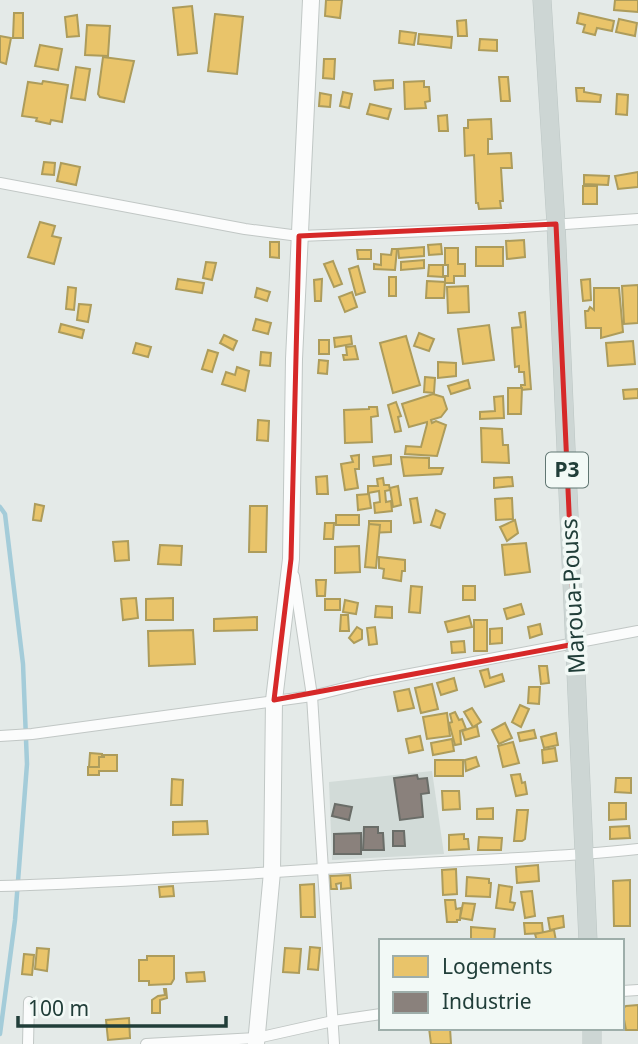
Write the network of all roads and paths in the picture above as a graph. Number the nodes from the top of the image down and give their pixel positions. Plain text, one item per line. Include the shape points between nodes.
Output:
1 (311, 0) edge
2 (542, 0) edge
3 (0, 183) edge
4 (638, 219) edge
5 (556, 224) junction
6 (299, 236) junction
7 (291, 559) junction
8 (638, 631) edge
9 (575, 644) junction
10 (312, 696) junction
11 (274, 700) junction
12 (0, 736) edge
13 (638, 849) edge
14 (584, 855) junction
15 (322, 869) junction
16 (272, 872) junction
17 (0, 886) edge
18 (588, 939) edge
19 (29, 1002) dead end
20 (379, 1014) edge
21 (333, 1021) junction
22 (257, 1041) edge
23 (28, 1044) edge
24 (146, 1044) edge
25 (334, 1044) edge

1 - 6 main road
2 - 5 main road, Maroua-Pouss / P3
3 - 6 street
4 - 5 street
5 - 6 street
5 - 9 main road, Maroua-Pouss / P3
6 - 7 main road
7 - 10 street
7 - 11 main road
8 - 9 street
9 - 10 street
9 - 14 main road, Maroua-Pouss / P3
10 - 11 street
10 - 15 street
11 - 12 street
11 - 16 main road
13 - 14 street
14 - 15 street
14 - 18 main road, Maroua-Pouss / P3
15 - 16 street
15 - 21 street
16 - 17 street
16 - 22 main road
19 - 23 street
20 - 21 street
21 - 22 street
21 - 25 street
22 - 24 street

